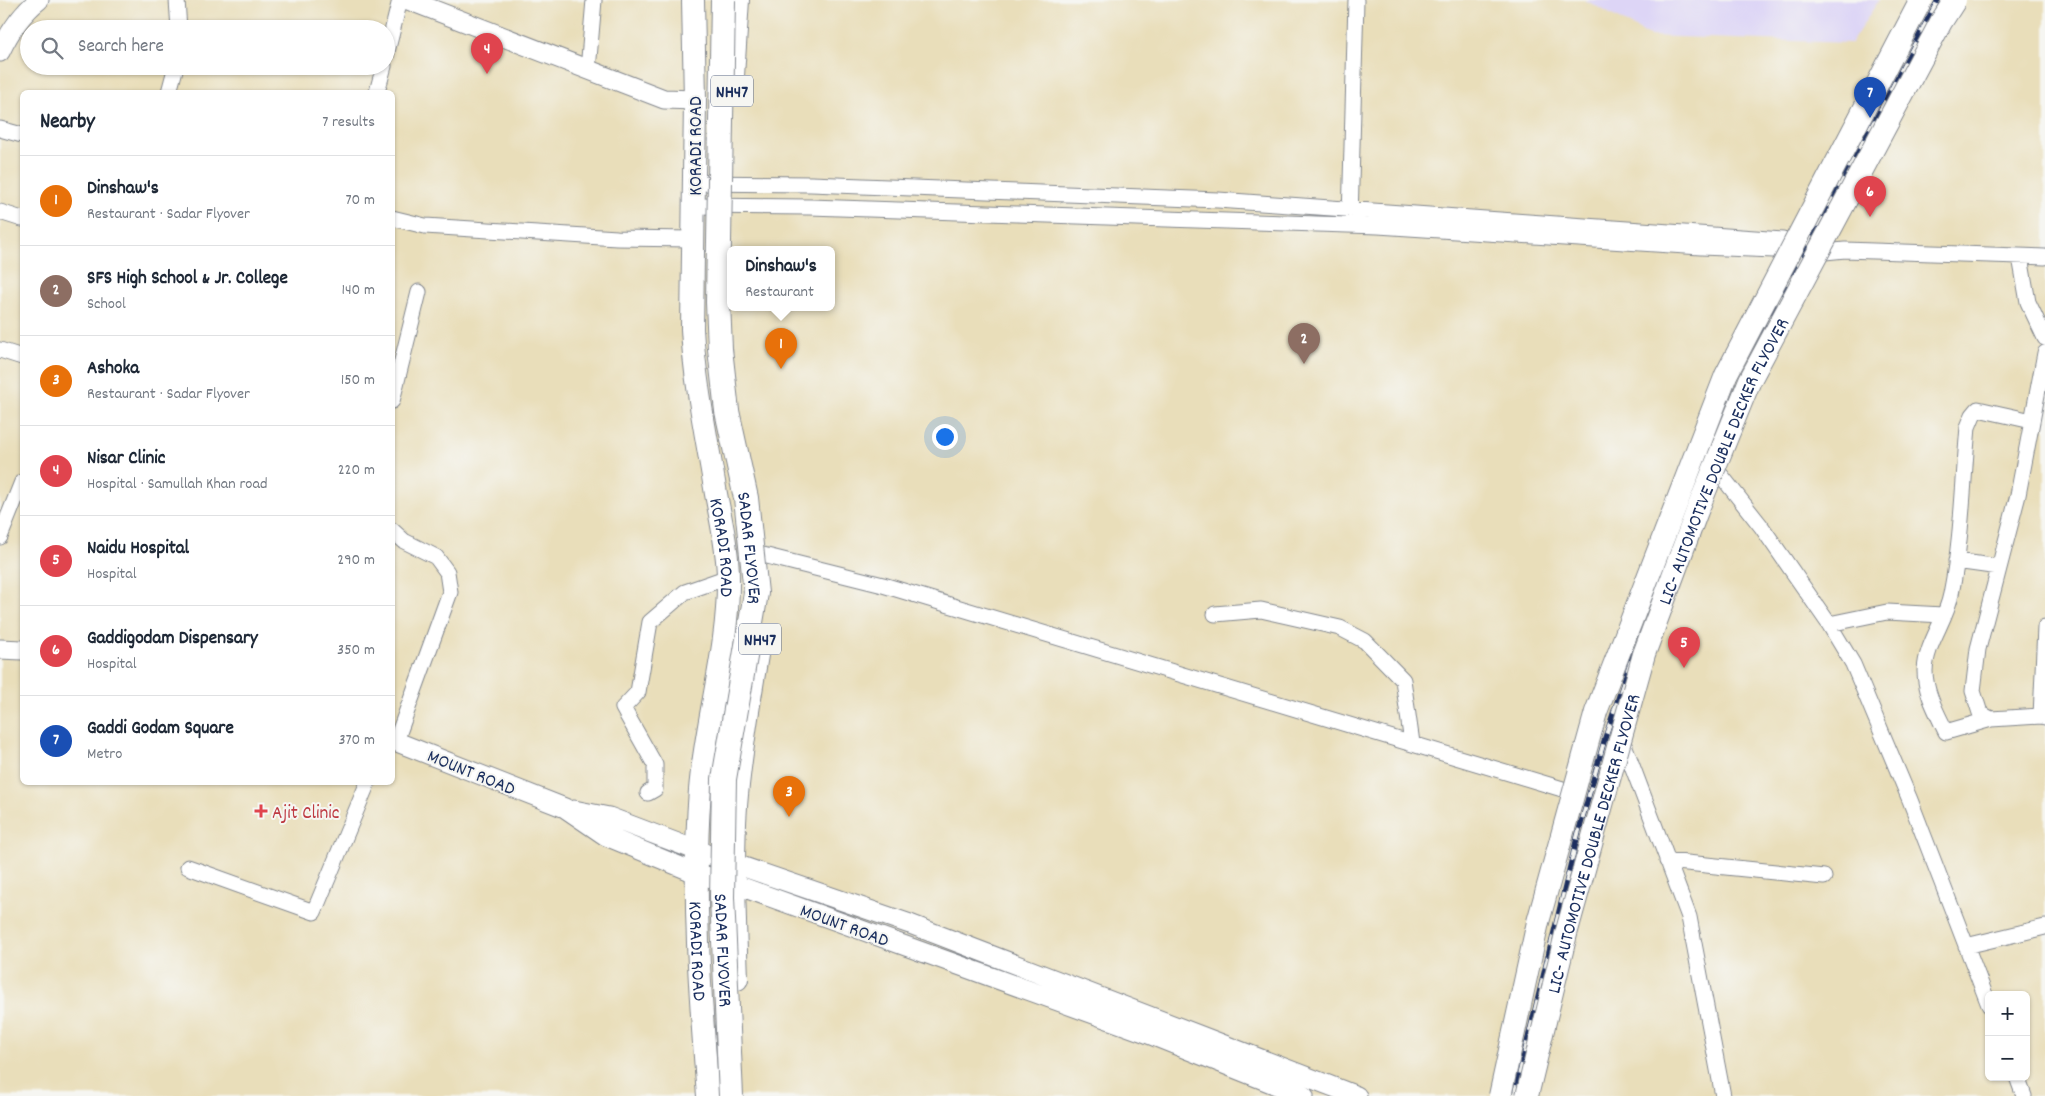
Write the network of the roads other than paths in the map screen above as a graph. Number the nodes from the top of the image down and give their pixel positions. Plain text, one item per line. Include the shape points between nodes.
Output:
1 (40, 0) edge
2 (177, 0) edge
3 (400, 0) edge
4 (408, 0) edge
5 (594, 0) edge
6 (693, 0) edge
7 (711, 0) edge
8 (723, 0) edge
9 (738, 0) edge
10 (1356, 0) edge
11 (1921, 0) edge
12 (1956, 0) edge
13 (446, 7) edge
14 (178, 20) edge
15 (395, 20) edge
16 (0, 52) edge
17 (588, 70) junction
18 (174, 75) edge
19 (382, 75) edge
20 (170, 90) edge
21 (378, 90) edge
22 (695, 100) junction
23 (0, 129) edge
24 (20, 134) edge
25 (694, 183) junction
26 (731, 183) junction
27 (694, 206) junction
28 (731, 207) junction
29 (0, 212) edge
30 (20, 218) edge
31 (1350, 218) junction
32 (395, 219) edge
33 (692, 240) junction
34 (729, 246) edge
35 (2020, 257) junction
36 (2045, 257) edge
37 (419, 292) dead end
38 (729, 311) edge
39 (2045, 338) edge
40 (0, 350) edge
41 (2045, 353) edge
42 (20, 356) edge
43 (395, 389) edge
44 (2032, 421) junction
45 (1689, 452) dead end
46 (20, 487) edge
47 (395, 533) edge
48 (0, 537) edge
49 (763, 555) junction
50 (1956, 561) junction
51 (1999, 567) junction
52 (728, 578) junction
53 (1215, 614) dead end
54 (1943, 615) junction
55 (1829, 624) junction
56 (2045, 627) edge
57 (0, 649) edge
58 (20, 650) edge
59 (2043, 716) edge
60 (1991, 719) junction
61 (395, 737) edge
62 (395, 740) edge
63 (1412, 743) junction
64 (1625, 747) dead end
65 (367, 785) edge
66 (1569, 791) dead end
67 (648, 793) dead end
68 (566, 808) junction
69 (697, 851) junction
70 (1667, 861) junction
71 (188, 867) dead end
72 (698, 874) junction
73 (735, 874) junction
74 (1824, 877) dead end
75 (2045, 928) edge
76 (1966, 946) junction
77 (1985, 995) edge
78 (2018, 1081) edge
79 (708, 1096) edge
80 (720, 1096) edge
81 (731, 1096) edge
82 (742, 1096) edge
83 (1304, 1096) edge
84 (1357, 1096) edge
85 (1500, 1096) edge
86 (1527, 1096) edge
87 (1723, 1096) edge
88 (2024, 1096) edge

1 - 16 street via 29,8 6,38
2 - 14 street
3 - 15 street
4 - 13 street
5 - 17 street
6 - 22 main road, KORADI ROAD / NH47
7 - 80 highway, SADAR FLYOVER via 708,324 739,541 743,596 712,786 710,838
8 - 81 highway, SADAR FLYOVER, bridge via 720,349 727,411 746,498 756,593 724,779 722,897
9 - 26 main road, NH47 via 731,101
10 - 31 street
11 - 85 main road, LIC- AUTOMOTIVE DOUBLE DECKER FLYOVER, bridge via 1726,375 1596,712 1538,922
12 - 86 main road, LIC- AUTOMOTIVE DOUBLE DECKER FLYOVER, bridge via 1941,22 1750,380 1696,511 1644,654 1566,934
13 - 17 street
17 - 22 street via 664,99
18 - 20 street
19 - 21 street
22 - 25 main road, KORADI ROAD / NH47
23 - 24 street
25 - 26 street
25 - 27 main road, KORADI ROAD / NH47
26 - 28 main road, NH47
26 - 31 street via 1198,199
27 - 28 street
27 - 33 main road, KORADI ROAD / NH47
28 - 31 street
28 - 34 main road, NH47
29 - 30 street
31 - 35 street via 1701,247
32 - 33 street via 425,226
33 - 52 main road, KORADI ROAD / NH47 via 694,364 725,542
35 - 36 street
35 - 39 street via 2028,302
37 - 43 street
38 - 49 main road, NH47 via 730,360 757,503
40 - 42 street
41 - 44 street
44 - 50 street via 1978,409 1973,415 1968,427
44 - 51 street via 2018,496
45 - 55 street via 1720,474 1761,526
46 - 48 street
47 - 61 street via 404,541 436,557 447,572 450,592
49 - 63 street via 883,585
49 - 73 main road, NH47 via 762,630 742,743 736,808
50 - 51 street
50 - 54 street via 1950,597
51 - 60 street via 1978,649 1973,691 1980,713
52 - 67 street via 685,592 650,622 638,692 623,708 655,766 655,790
52 - 69 main road, KORADI ROAD / NH47 via 726,620 700,788
53 - 63 street via 1261,610 1340,628 1365,641 1403,680
54 - 55 street via 1886,612
54 - 60 street via 1930,645 1925,669 1926,684 1946,732
55 - 76 street via 1853,664
56 - 59 street
57 - 58 street
59 - 60 street
62 - 68 street, MOUNT ROAD
63 - 66 street
64 - 70 street
65 - 71 street via 314,912
68 - 69 street via 609,817
68 - 72 street, MOUNT ROAD via 606,836
69 - 72 main road, KORADI ROAD
69 - 73 street
70 - 74 street
70 - 87 street via 1689,917
72 - 73 street, MOUNT ROAD
72 - 79 main road, KORADI ROAD
73 - 82 main road, NH47
73 - 83 street, MOUNT ROAD
73 - 84 street via 910,924
75 - 76 street
76 - 77 street
78 - 88 street

